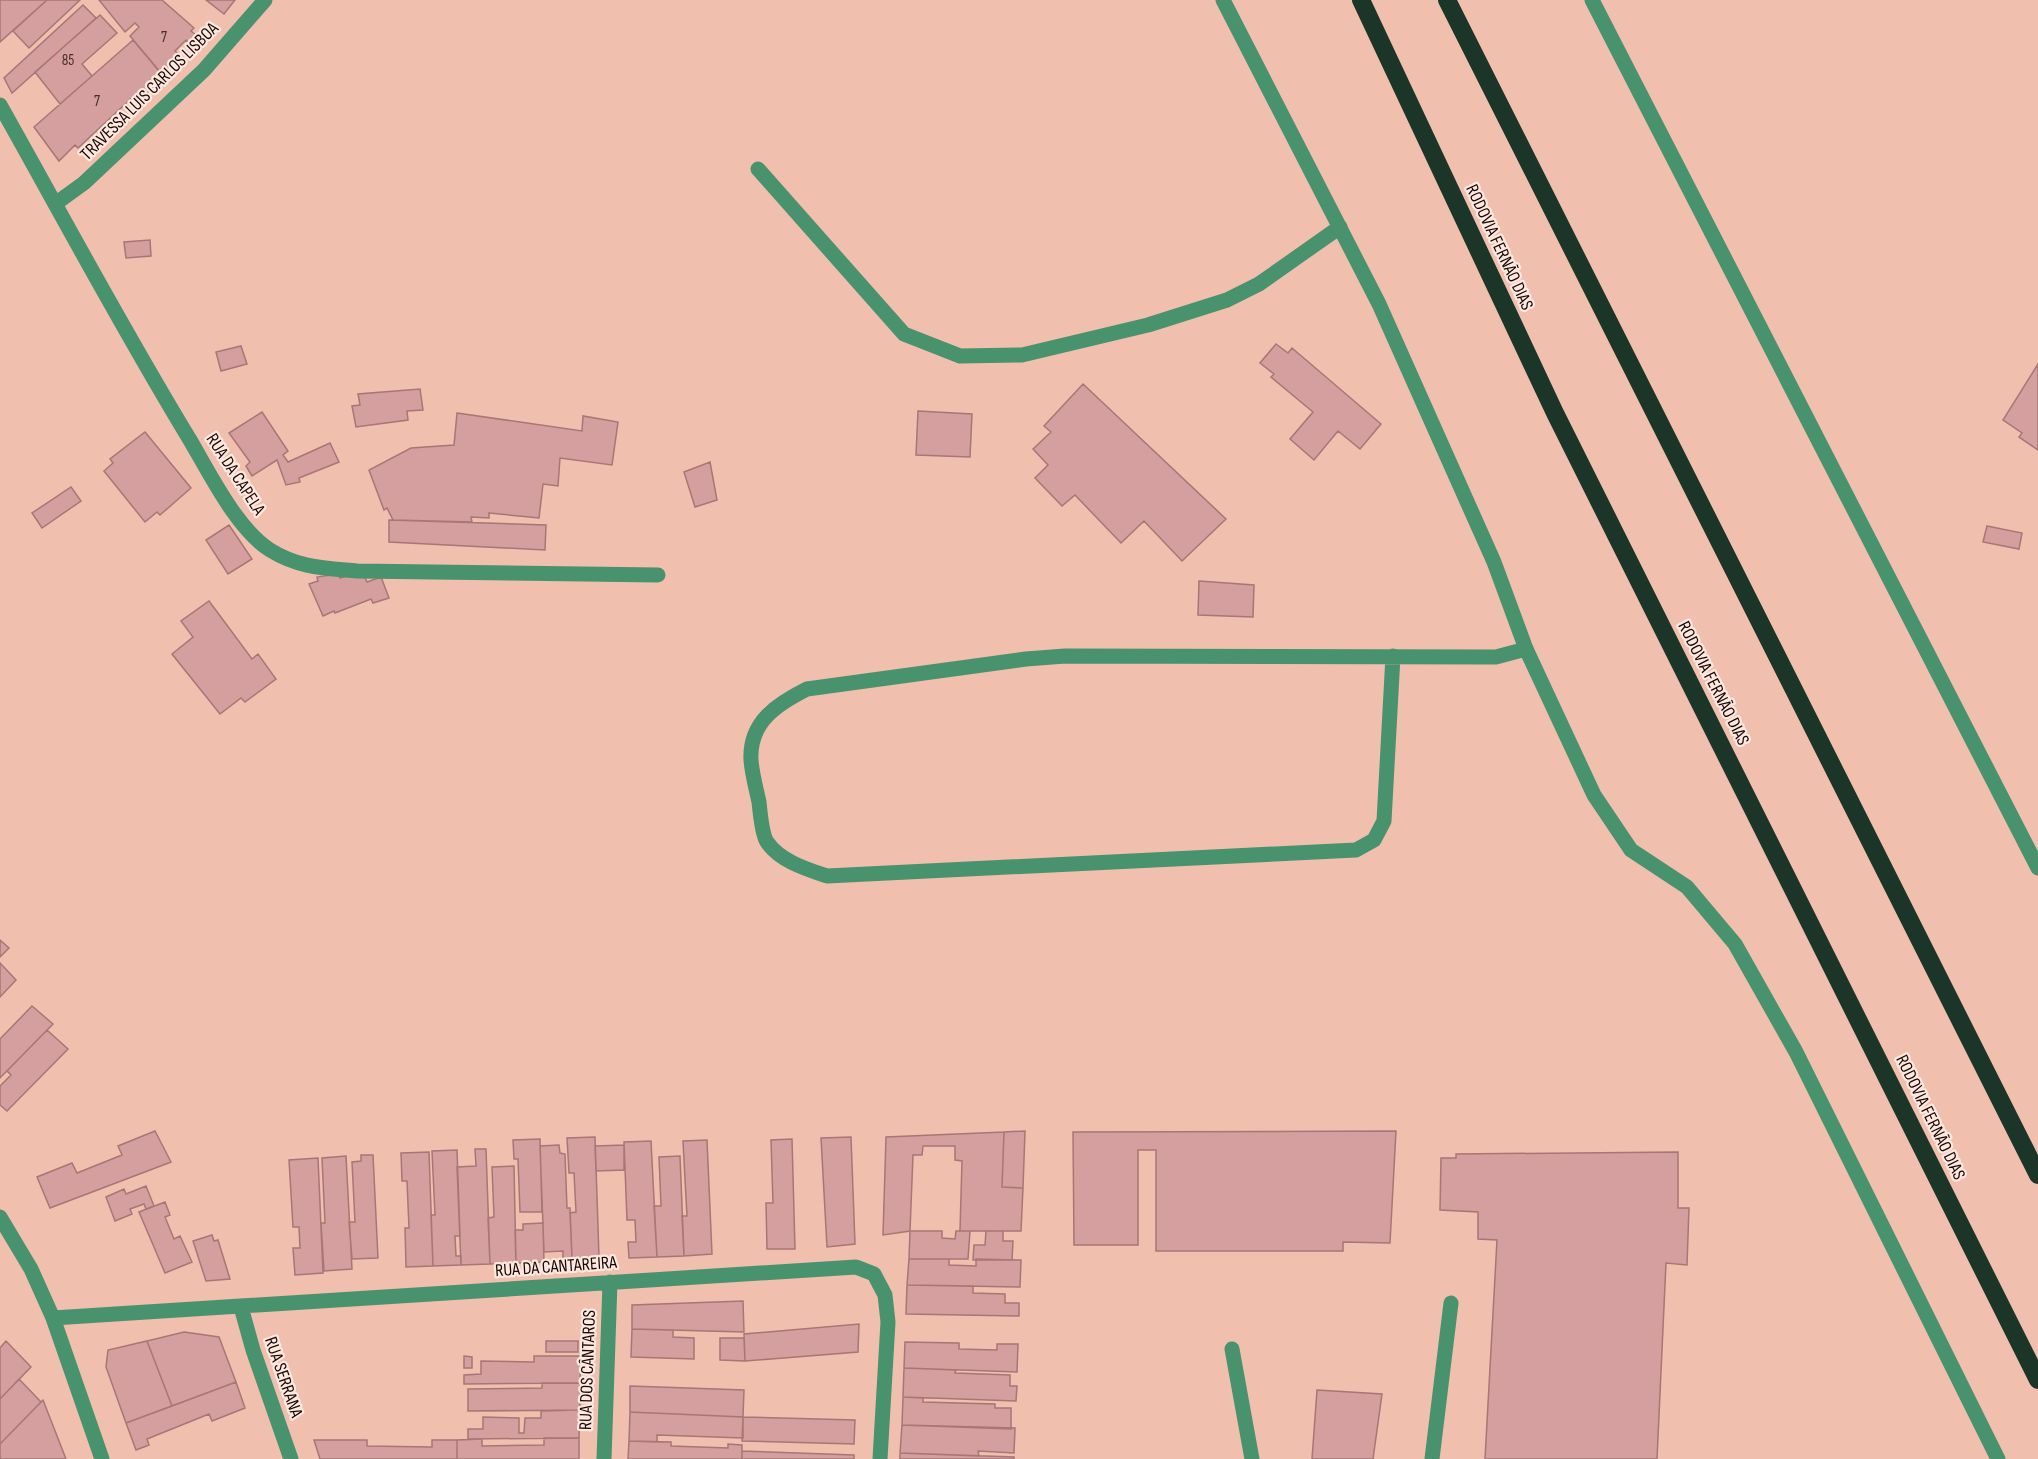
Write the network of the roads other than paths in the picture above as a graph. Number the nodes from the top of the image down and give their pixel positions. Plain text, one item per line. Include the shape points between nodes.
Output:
1 (265, 0) edge
2 (1223, 0) edge
3 (1361, 0) edge
4 (1447, 0) edge
5 (1592, 0) edge
6 (0, 105) edge
7 (758, 169) dead end
8 (55, 204) junction
9 (1340, 227) junction
10 (658, 575) dead end
11 (1526, 649) junction
12 (1393, 656) junction
13 (2038, 868) edge
14 (2038, 1175) edge
15 (0, 1217) edge
16 (610, 1282) junction
17 (1451, 1303) dead end
18 (241, 1306) junction
19 (52, 1318) junction
20 (1232, 1348) dead end
21 (2038, 1380) edge
22 (102, 1459) edge
23 (291, 1459) edge
24 (604, 1459) edge
25 (880, 1459) edge
26 (1252, 1459) edge
27 (1432, 1459) edge
28 (1998, 1459) edge

1 - 8 street, TRAVESSA LUIS CARLOS LISBOA via 204,70 84,183
2 - 9 street
3 - 21 highway, RODOVIA FERNÃO DIAS via 1555,413
4 - 14 highway
5 - 13 street
6 - 8 street, RUA DA CAPELA
7 - 9 street via 904,334 960,356 1022,355 1148,325 1227,300 1258,284
8 - 10 street, RUA DA CAPELA via 154,382 239,521 269,549 308,567 357,571
9 - 11 street via 1379,304 1494,562
11 - 12 street via 1496,657
11 - 28 street via 1594,795 1631,850 1687,887 1735,944 1796,1052
12 - 12 street via 1384,820 1374,840 1356,850 827,876 804,868 766,841 751,759 755,732 781,702 807,689 1065,656
15 - 19 street via 31,1269
16 - 18 street, RUA DA CANTAREIRA
16 - 24 street, RUA DOS CÂNTAROS
16 - 25 street, RUA DA CANTAREIRA via 856,1267 874,1274 885,1295 888,1322
17 - 27 street
18 - 19 street, RUA DA CANTAREIRA
18 - 23 street, RUA SERRANA
19 - 22 street
20 - 26 street

